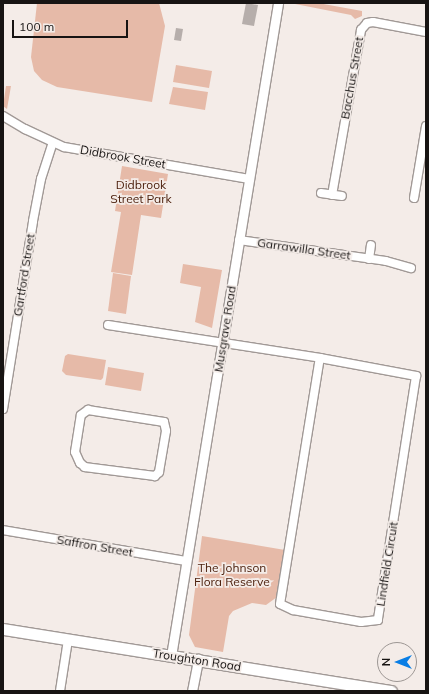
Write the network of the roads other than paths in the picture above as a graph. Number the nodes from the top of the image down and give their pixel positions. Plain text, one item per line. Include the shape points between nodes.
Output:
1 (278, 3) edge
2 (426, 32) edge
3 (3, 116) edge
4 (426, 126) edge
5 (53, 144) junction
6 (249, 179) junction
7 (321, 193) dead end
8 (332, 195) junction
9 (342, 196) dead end
10 (414, 198) dead end
11 (239, 240) junction
12 (371, 245) dead end
13 (369, 258) junction
14 (411, 268) dead end
15 (108, 325) dead end
16 (223, 342) junction
17 (320, 358) junction
18 (3, 409) edge
19 (167, 425) joint
20 (3, 530) edge
21 (186, 561) junction
22 (3, 629) edge
23 (68, 640) junction
24 (171, 656) junction
25 (198, 659) junction
26 (60, 691) edge
27 (192, 691) edge
28 (391, 691) edge

1 - 6 street, Musgrave Road
2 - 8 street, Bacchus Street via 373,22 367,23 361,30
3 - 5 street, Didbrook Street
4 - 10 street
5 - 6 street, Didbrook Street
5 - 18 street, Gartford Street via 41,179
6 - 11 street, Musgrave Road
7 - 8 street
8 - 9 street
11 - 13 street, Garrawilla Street
11 - 16 street, Musgrave Road
12 - 13 street
13 - 14 street, Garrawilla Street
15 - 16 street, Lindfield Circuit
16 - 17 street, Lindfield Circuit
16 - 21 street, Musgrave Road
17 - 17 street, Lindfield Circuit via 280,604 293,610 361,622 378,620 416,376
19 - 19 street via 158,472 154,476 85,467 76,457 84,411 164,422
20 - 21 street, Saffron Street
21 - 24 street, Musgrave Road
22 - 23 main road, Troughton Road
23 - 24 main road, Troughton Road
23 - 26 street
24 - 25 main road, Troughton Road
25 - 27 street
25 - 28 main road, Troughton Road

